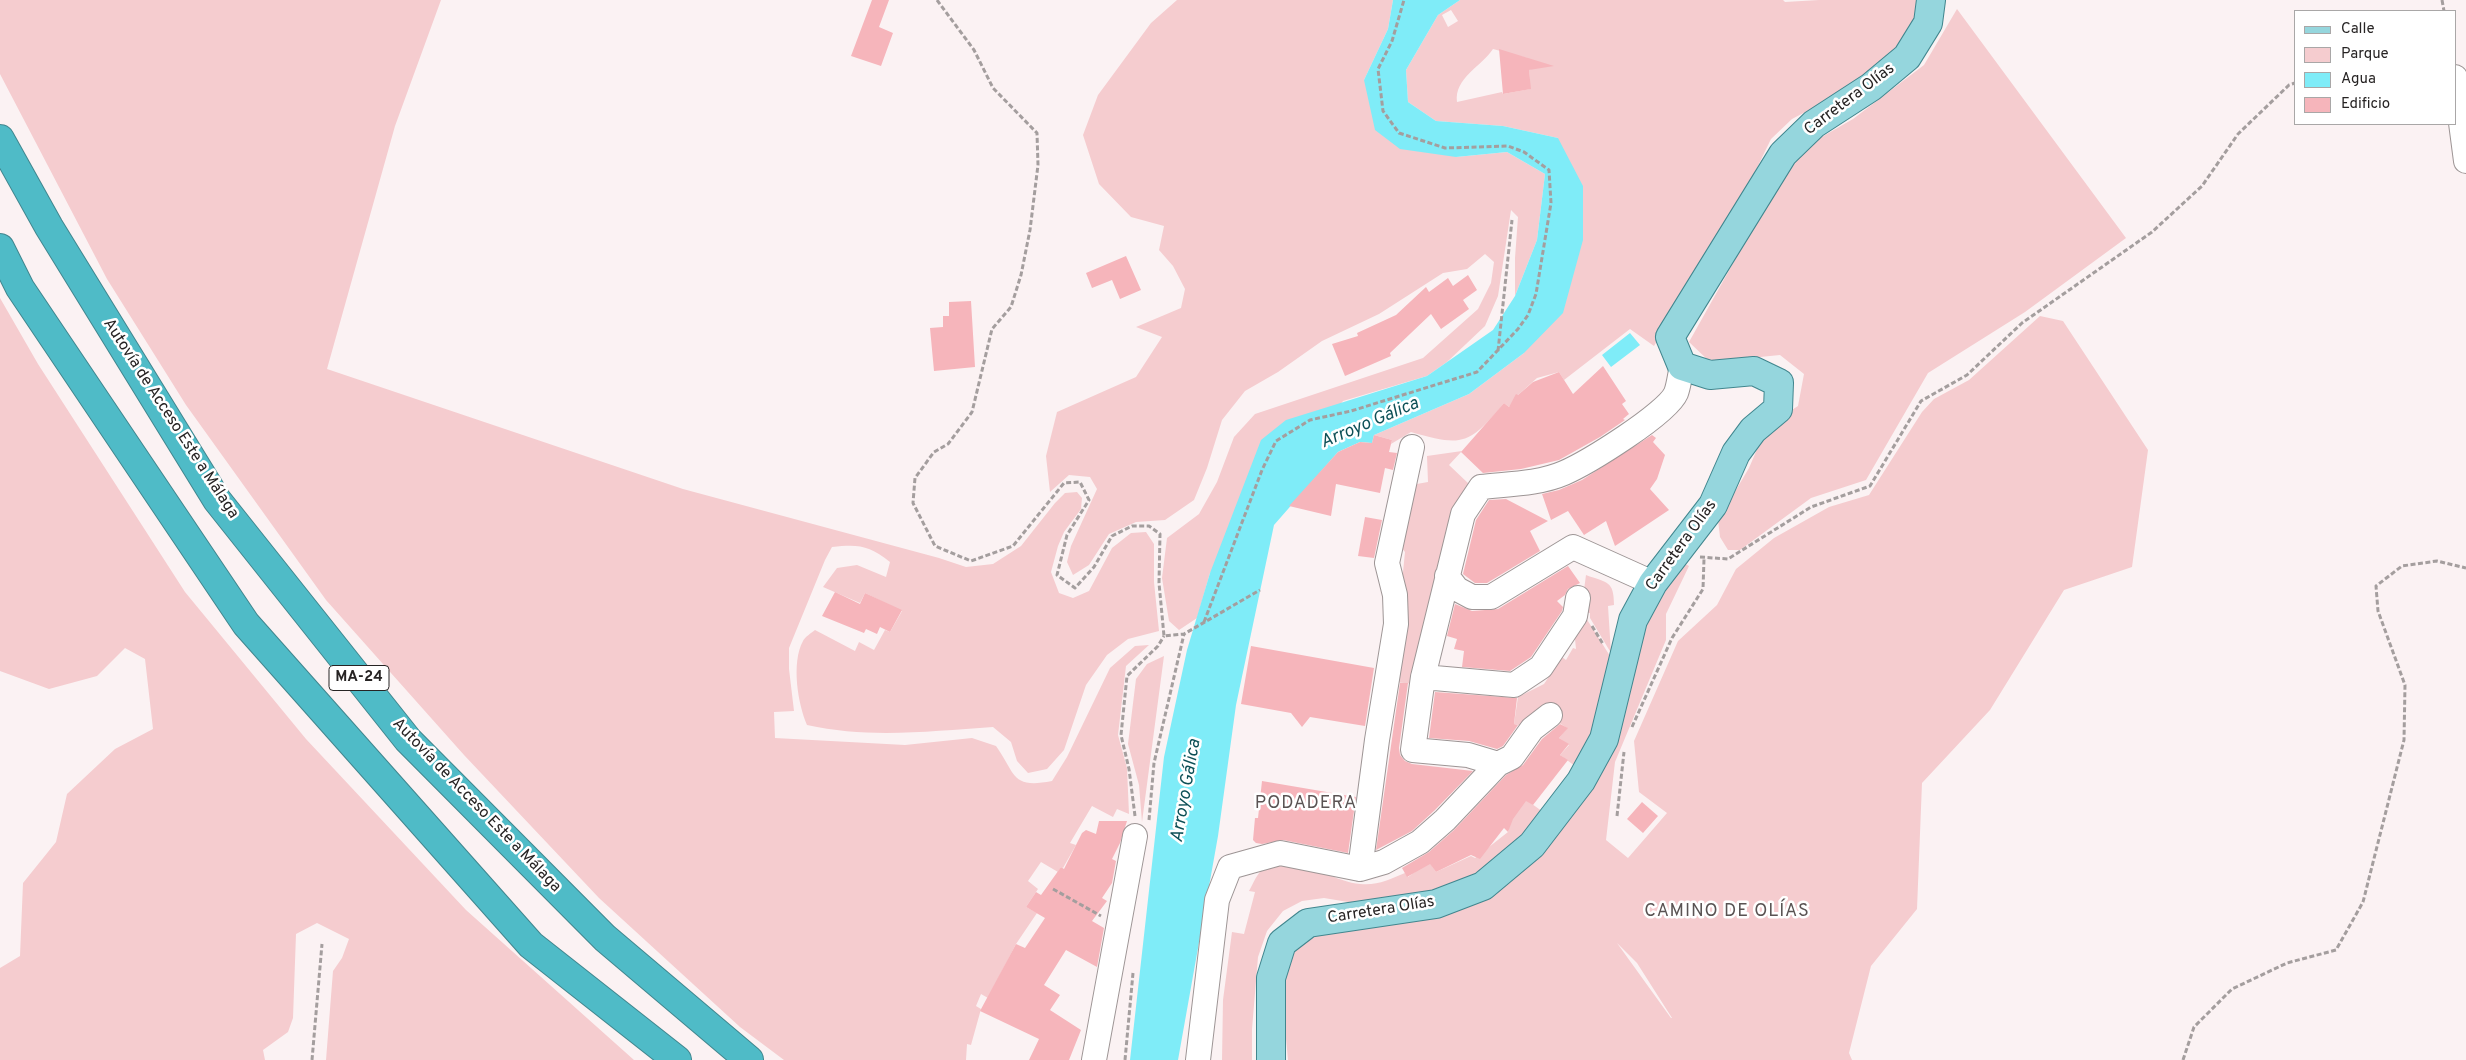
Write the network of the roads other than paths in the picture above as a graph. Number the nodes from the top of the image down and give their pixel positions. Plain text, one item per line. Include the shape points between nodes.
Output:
1 (1931, 0) edge
2 (2456, 85) edge
3 (0, 138) edge
4 (2466, 161) edge
5 (0, 248) edge
6 (1682, 366) junction
7 (1412, 447) dead end
8 (1447, 576) junction
9 (1653, 583) junction
10 (1576, 607) road end
11 (1423, 677) junction
12 (1550, 715) dead end
13 (1498, 764) junction
14 (1135, 836) road end
15 (1360, 869) junction
16 (1202, 1053) edge
17 (677, 1060) edge
18 (750, 1060) edge
19 (1094, 1060) edge
20 (1271, 1060) edge

1 - 6 main road, Carretera Olías via 1928,23 1907,57 1871,88 1814,124 1782,154 1670,337
2 - 4 street
3 - 18 highway, Autovía de Acceso Este a Málaga / MA-24 via 49,227 218,500 408,740 605,938
5 - 17 highway, MA-24 via 20,288 246,624 531,945
6 - 8 street via 1676,394 1660,411 1611,446 1564,474 1481,487 1463,514
6 - 9 main road, Carretera Olías via 1710,375 1754,371 1780,383 1778,409 1753,430 1736,454 1692,554
7 - 15 street via 1387,563 1395,595 1396,624
8 - 9 street via 1457,589 1472,597 1491,596 1573,547
8 - 11 street
9 - 20 main road, Carretera Olías via 1633,620 1604,739 1581,781 1532,844 1483,886 1436,904 1308,923 1282,943 1271,978
10 - 11 street via 1541,667 1514,685
11 - 13 street via 1413,750 1468,755
12 - 13 street via 1532,729 1512,757
13 - 15 street via 1420,842 1384,862
14 - 19 street
15 - 16 street via 1280,853 1230,867 1217,900

